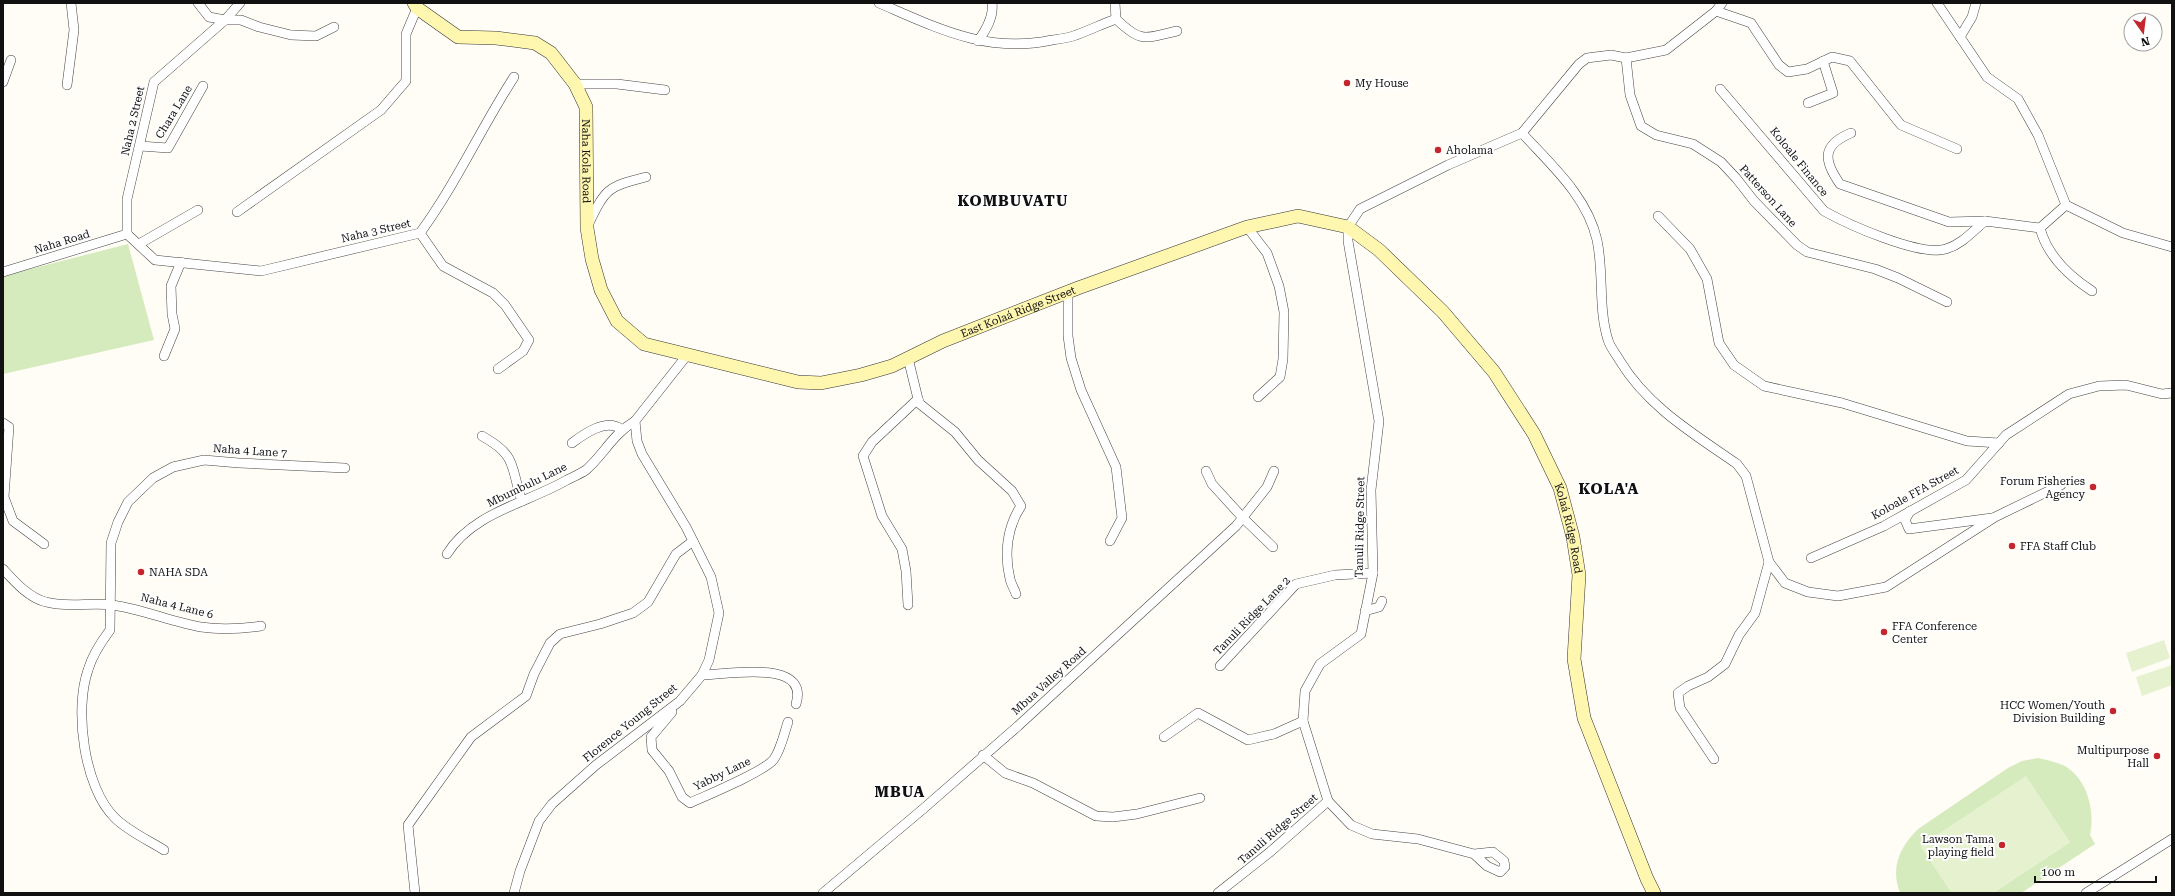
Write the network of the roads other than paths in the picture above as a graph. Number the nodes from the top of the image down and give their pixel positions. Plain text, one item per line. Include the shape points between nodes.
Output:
1 (71, 3) edge
2 (198, 3) edge
3 (240, 3) edge
4 (879, 3) edge
5 (992, 3) edge
6 (1115, 3) edge
7 (1722, 3) edge
8 (1937, 3) edge
9 (1976, 3) edge
10 (415, 6) edge
11 (895, 6) edge
12 (1716, 11) junction
13 (1116, 19) junction
14 (225, 20) junction
15 (334, 27) dead end
16 (1177, 31) dead end
17 (1960, 37) junction
18 (978, 41) junction
19 (1626, 58) junction
20 (11, 60) dead end
21 (1823, 61) junction
22 (514, 77) dead end
23 (3, 82) edge
24 (575, 84) junction
25 (68, 85) dead end
26 (203, 86) dead end
27 (1720, 89) dead end
28 (665, 90) dead end
29 (1808, 103) dead end
30 (1522, 133) junction
31 (1851, 134) dead end
32 (140, 146) junction
33 (1957, 149) dead end
34 (646, 177) dead end
35 (2066, 205) junction
36 (198, 210) dead end
37 (237, 212) dead end
38 (1658, 216) dead end
39 (1985, 221) junction
40 (1247, 226) junction
41 (1348, 227) junction
42 (587, 228) junction
43 (2040, 228) junction
44 (420, 233) junction
45 (127, 234) junction
46 (139, 244) junction
47 (2172, 247) edge
48 (182, 262) junction
49 (3, 272) edge
50 (2092, 291) dead end
51 (1068, 292) junction
52 (1947, 302) dead end
53 (688, 354) junction
54 (164, 356) dead end
55 (908, 358) junction
56 (498, 369) dead end
57 (2172, 393) edge
58 (1258, 397) dead end
59 (918, 399) junction
60 (635, 420) junction
61 (3, 423) edge
62 (621, 429) junction
63 (482, 436) dead end
64 (572, 443) dead end
65 (1999, 443) junction
66 (345, 468) dead end
67 (1206, 471) dead end
68 (1274, 471) dead end
69 (2061, 485) dead end
70 (522, 502) junction
71 (1910, 511) junction
72 (1995, 517) junction
73 (1243, 518) junction
74 (693, 541) junction
75 (1110, 541) dead end
76 (44, 544) dead end
77 (1273, 547) dead end
78 (447, 554) dead end
79 (1811, 558) dead end
80 (1769, 562) junction
81 (3, 569) edge
82 (1373, 573) junction
83 (1016, 594) dead end
84 (1382, 601) dead end
85 (110, 604) junction
86 (908, 605) dead end
87 (1365, 611) junction
88 (261, 626) dead end
89 (1220, 666) dead end
90 (702, 675) junction
91 (680, 701) junction
92 (796, 704) dead end
93 (1303, 721) junction
94 (788, 722) dead end
95 (1164, 737) dead end
96 (983, 755) junction
97 (1714, 759) dead end
98 (1200, 798) dead end
99 (1328, 801) junction
100 (2172, 839) edge
101 (164, 850) dead end
102 (1474, 854) dead end
103 (415, 893) edge
104 (514, 893) edge
105 (823, 893) edge
106 (1218, 893) edge
107 (1654, 893) edge
108 (2086, 893) edge

1 - 25 street via 74,30
2 - 14 street via 209,16
3 - 14 street, Naha 2 Street
4 - 11 street
5 - 18 street via 990,19
6 - 13 street
7 - 12 street
8 - 17 street
9 - 17 street via 1972,18
10 - 24 street, Naha Kola Road via 458,37 535,43 551,53
10 - 37 street via 406,34 406,81 381,110
11 - 18 street
12 - 19 street via 1666,50
12 - 21 street via 1751,23 1780,65 1788,72 1807,69
13 - 16 street via 1129,32 1139,37 1152,37
13 - 18 street via 1096,25 1076,36 1048,41 1019,45
14 - 15 street via 241,20 292,35 316,36
14 - 32 street, Naha 2 Street via 154,82
17 - 35 street via 1987,77 2018,100 2038,135
19 - 30 street via 1611,55 1587,58 1579,64
19 - 52 street, Patterson Lane via 1630,95 1641,126 1656,135 1693,144 1721,162 1796,245 1807,252 1875,269
20 - 23 street
21 - 29 street via 1833,93
21 - 33 street via 1832,57 1850,61 1901,125
22 - 44 street, Naha 3 Street via 490,114 455,181
24 - 28 street via 617,84
24 - 42 street, Naha Kola Road via 586,107
26 - 32 street, Chara Lane via 168,148
27 - 39 street, Koloale Finance via 1776,152 1806,192 1824,211 1843,222 1900,243 1944,250 1960,244
30 - 41 street via 1390,193 1360,210
30 - 80 street via 1576,192 1588,213 1597,241 1602,313 1608,341 1630,377 1656,406 1737,464 1746,476
31 - 39 street via 1838,139 1828,152 1831,169 1840,184 1949,222
32 - 45 street, Naha 2 Street via 127,199
34 - 42 street via 616,185 601,198
35 - 43 street
35 - 47 street via 2123,233
36 - 46 street
38 - 65 street via 1690,249 1707,279 1719,343 1734,365 1764,386 1842,403 1967,441
39 - 43 street
40 - 41 street, East Kolaá Ridge Street via 1298,216
40 - 51 street, East Kolaá Ridge Street
40 - 58 street via 1267,253 1279,286 1284,312 1280,377
41 - 82 street, Tanuli Ridge Street via 1348,241 1379,421 1371,490
41 - 107 street, Kolaá Ridge Road via 1379,250 1443,312 1494,372 1534,434 1560,488 1573,537 1579,575 1574,659 1584,718
42 - 53 street, Naha Kola Road via 600,290 617,321 644,344
43 - 50 street via 2043,239 2067,273
44 - 48 street, Naha 3 Street via 261,271
44 - 56 street via 443,266 493,293 529,340 523,351
45 - 46 street, Naha 3 Street
45 - 49 street, Naha Road
46 - 48 street, Naha 3 Street via 155,260
48 - 54 street via 171,286 175,329
51 - 55 street, East Kolaá Ridge Street via 943,341
51 - 75 street via 1071,358 1081,390 1116,467 1122,518
53 - 55 street, East Kolaá Ridge Street via 798,382 821,383 867,374
53 - 60 street
55 - 59 street
57 - 65 street, Koloale FFA Street via 2162,394 2126,385 2099,386 2069,394 2006,435
59 - 83 street via 920,404 955,432 978,460 1012,491 1022,506 1013,518 1007,540 1010,580
59 - 86 street via 872,442 863,456 882,516 902,549
60 - 62 street, Mbumbulu Lane
60 - 74 street, Florence Young Street via 637,441 642,454
61 - 76 street via 9,427 4,497 13,521
62 - 64 street via 617,426 599,427 586,432
62 - 70 street, Mbumbulu Lane via 585,470
63 - 70 street via 508,455
65 - 71 street, Koloale FFA Street via 1966,480
66 - 85 street, Naha 4 Lane 7 via 239,464 204,460 173,467 153,478 128,502 118,522 111,543
67 - 73 street via 1212,484
68 - 73 street, Mbua Valley Road via 1267,487
69 - 72 street
70 - 78 street, Mbumbulu Lane via 483,520 458,540
71 - 72 street via 1905,520 1909,529
71 - 79 street, Koloale FFA Street via 1884,526
72 - 80 street via 1886,587 1869,592 1838,596 1808,592 1784,583
73 - 77 street
73 - 96 street, Mbua Valley Road via 1018,726
74 - 90 street, Florence Young Street via 711,577 719,613 712,649
74 - 103 street via 676,554 648,602 632,614 560,634 550,643 526,696 471,737 408,825
80 - 97 street via 1755,613 1739,636 1725,664 1678,693 1680,708
81 - 85 street, Naha 4 Lane 6 via 20,587 45,602 68,605
82 - 87 street, Tanuli Ridge Street
82 - 89 street, Tanuli Ridge Lane 2 via 1336,576 1296,584
84 - 87 street via 1379,607
85 - 88 street, Naha 4 Lane 6 via 139,609 200,626 233,630
85 - 101 street, Naha 4 Lane 7 via 110,630 88,670 84,692 88,769 98,796 115,819
87 - 93 street, Tanuli Ridge Street via 1361,634 1320,664 1305,691
90 - 91 street, Florence Young Street
90 - 92 street via 768,672 784,676 795,683 799,693
91 - 94 street, Yabby Lane via 651,737 652,750 669,771 682,797 690,803 774,761
91 - 104 street, Florence Young Street via 596,765 552,804 539,821
93 - 95 street via 1274,734 1248,740 1198,713
93 - 99 street, Tanuli Ridge Street
96 - 98 street via 1005,773 1033,783 1096,816 1137,814
96 - 105 street, Mbua Valley Road
99 - 102 street via 1351,825 1372,834 1418,839
99 - 106 street, Tanuli Ridge Street
100 - 108 street

